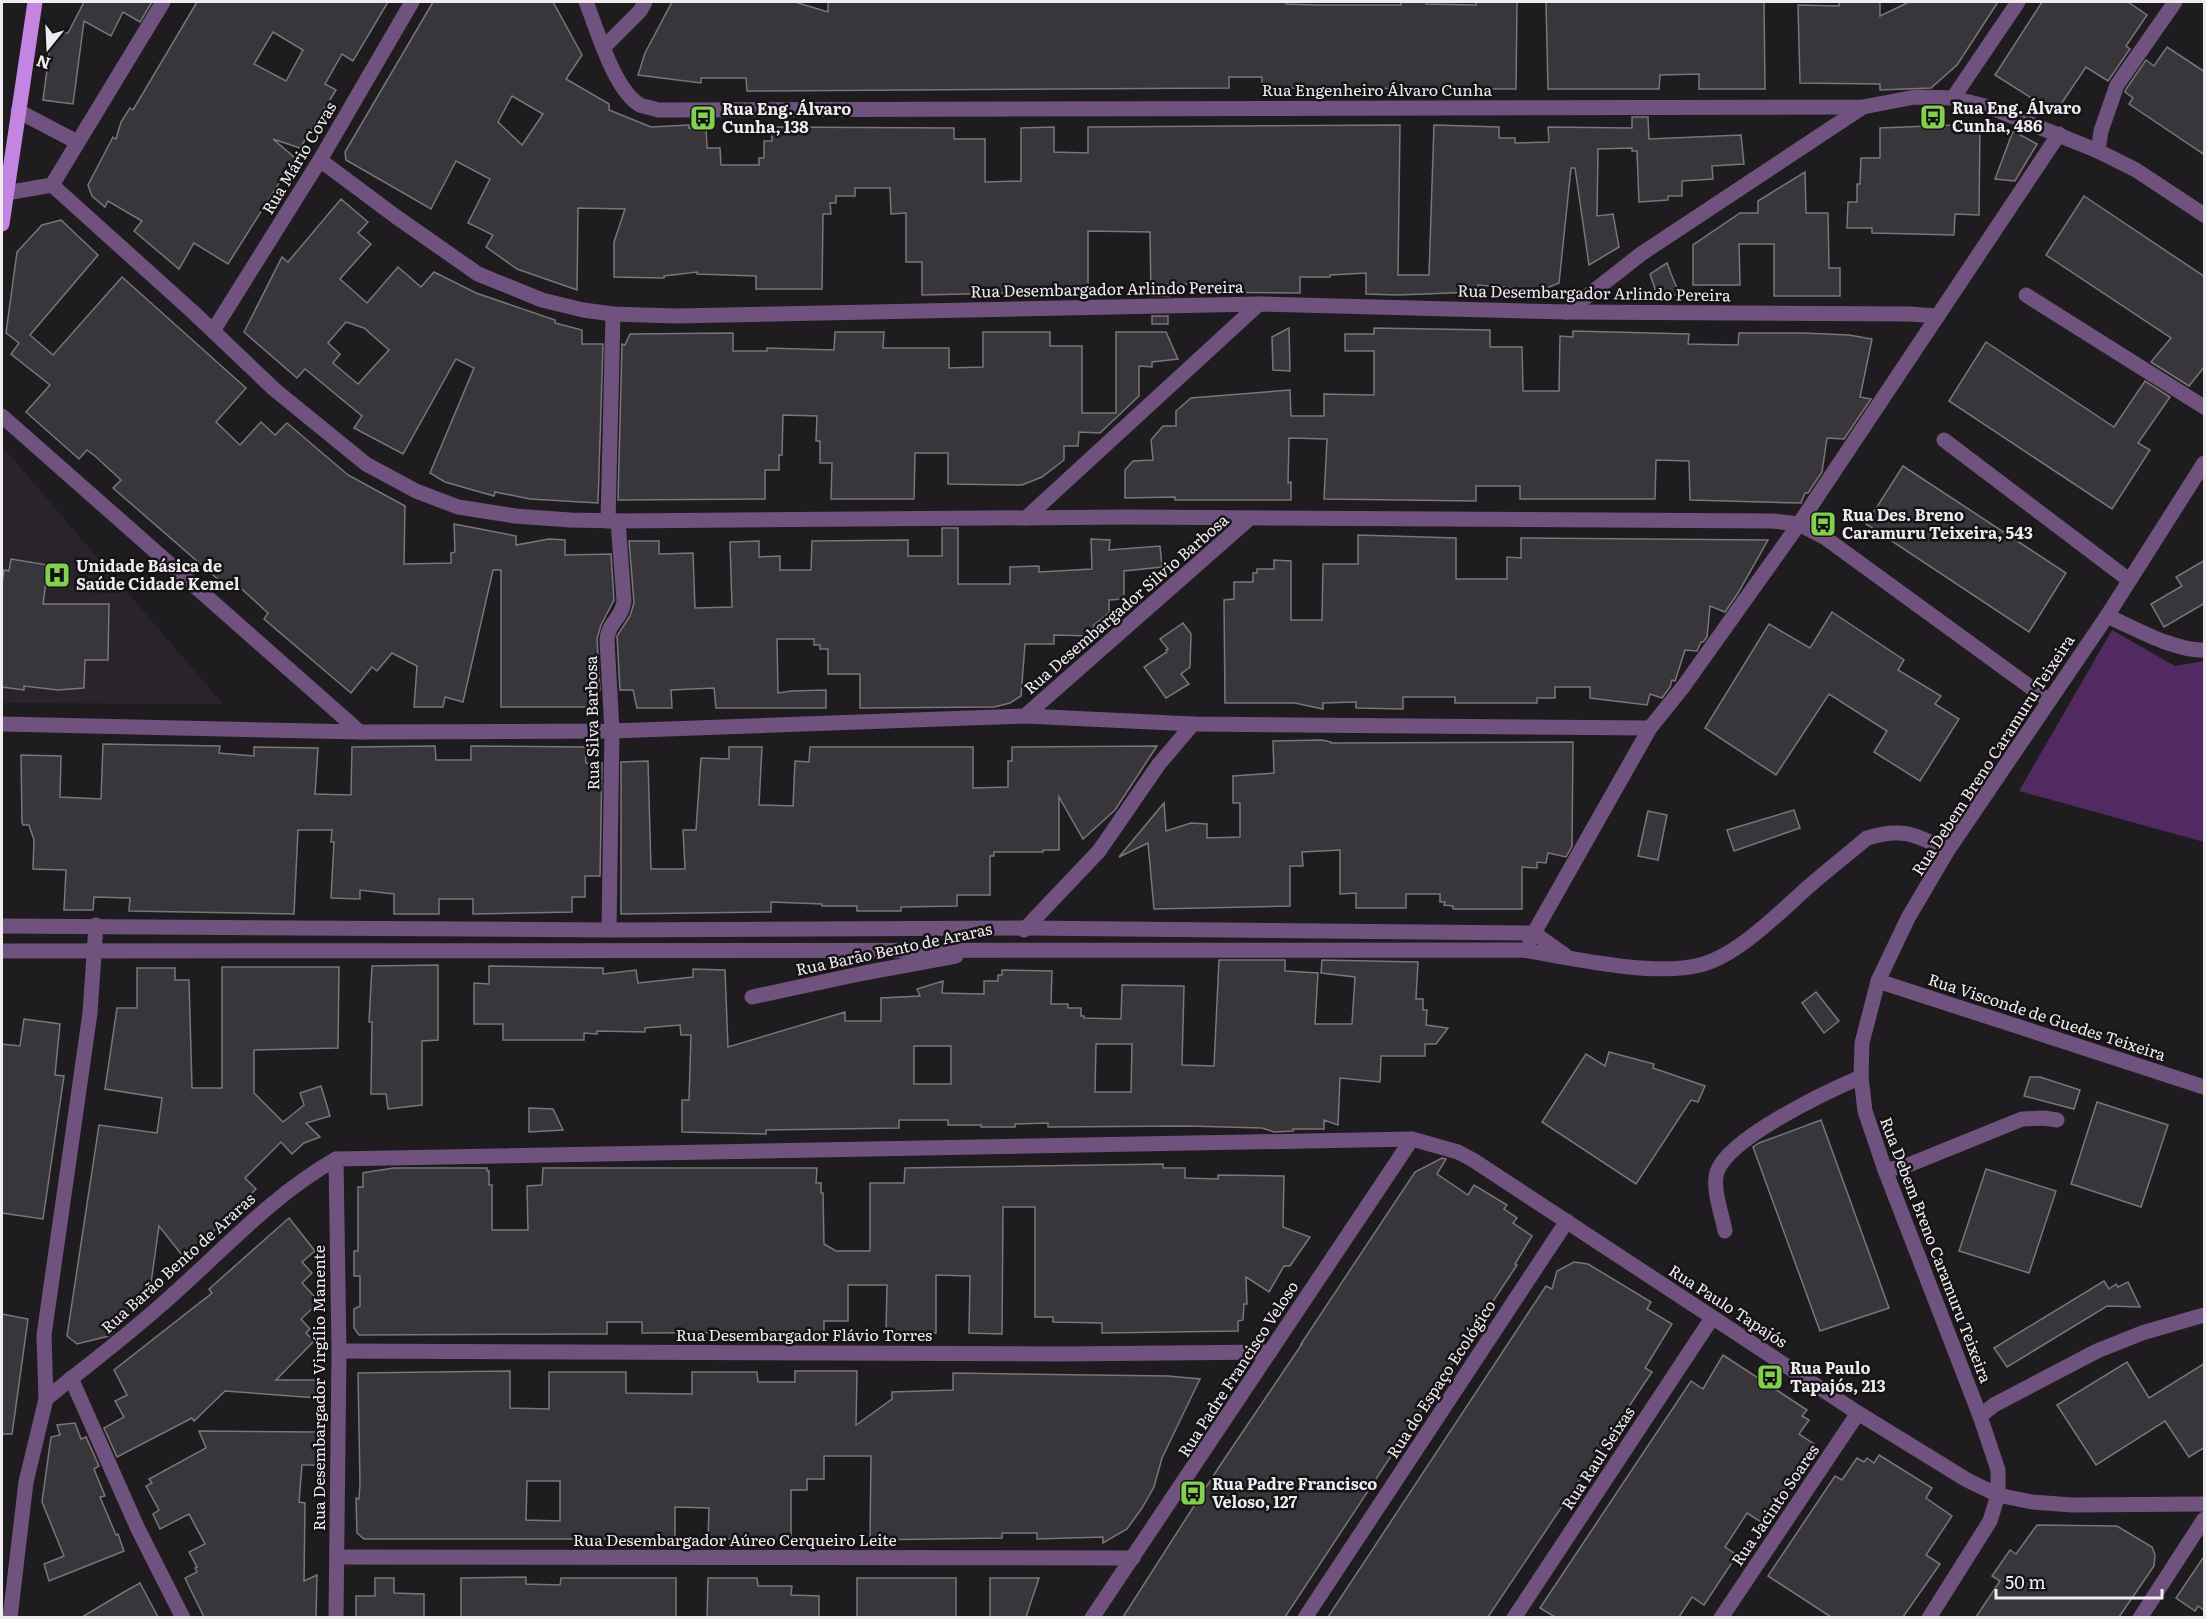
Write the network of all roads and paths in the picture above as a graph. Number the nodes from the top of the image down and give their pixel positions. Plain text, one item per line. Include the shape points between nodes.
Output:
1 (35, 2) edge
2 (163, 2) edge
3 (412, 2) edge
4 (586, 2) edge
5 (645, 2) edge
6 (2019, 2) edge
7 (2175, 2) edge
8 (604, 47) junction
9 (1953, 98) junction
10 (1863, 107) junction
11 (18, 111) junction
12 (2059, 134) junction
13 (77, 142) junction
14 (2098, 151) junction
15 (320, 160) junction
16 (52, 185) junction
17 (6, 193) junction
18 (2205, 215) edge
19 (2, 224) edge
20 (2026, 295) dead end
21 (1259, 304) junction
22 (1567, 312) junction
23 (613, 314) junction
24 (1938, 316) junction
25 (213, 331) junction
26 (2205, 407) edge
27 (2, 416) edge
28 (1944, 440) dead end
29 (2205, 463) edge
30 (1026, 518) junction
31 (1250, 518) junction
32 (613, 521) junction
33 (1799, 524) junction
34 (2129, 580) junction
35 (2107, 616) junction
36 (2205, 650) edge
37 (2048, 700) junction
38 (1025, 716) junction
39 (2, 724) edge
40 (1193, 724) junction
41 (1650, 728) junction
42 (612, 731) junction
43 (360, 732) junction
44 (1948, 850) junction
45 (96, 925) junction
46 (2, 926) edge
47 (1026, 928) junction
48 (609, 930) junction
49 (1534, 933) junction
50 (995, 949) junction
51 (95, 950) junction
52 (1523, 950) junction
53 (2, 951) edge
54 (1570, 958) junction
55 (1878, 981) junction
56 (752, 997) dead end
57 (1861, 1077) junction
58 (2205, 1087) edge
59 (2057, 1120) dead end
60 (1412, 1139) junction
61 (336, 1159) junction
62 (1885, 1170) junction
63 (1567, 1221) junction
64 (1725, 1231) dead end
65 (2205, 1315) edge
66 (1712, 1318) junction
67 (339, 1351) junction
68 (1270, 1352) junction
69 (71, 1378) junction
70 (46, 1398) junction
71 (1858, 1413) junction
72 (1980, 1416) junction
73 (1998, 1495) junction
74 (2205, 1504) edge
75 (2205, 1519) edge
76 (338, 1557) junction
77 (1133, 1558) junction
78 (10, 1617) edge
79 (183, 1617) edge
80 (336, 1617) edge
81 (1092, 1617) edge
82 (1305, 1617) edge
83 (1514, 1617) edge
84 (1721, 1617) edge
85 (1929, 1617) edge
86 (2140, 1617) edge

1 - 11 main road
2 - 13 street
3 - 15 street, Rua Mário Covas
4 - 8 street, Rua Engenheiro Álvaro Cunha
5 - 8 street
6 - 9 street
7 - 14 street via 2117,85
8 - 10 street, Rua Engenheiro Álvaro Cunha via 626,92 640,105 658,110
9 - 10 street, Rua Engenheiro Álvaro Cunha via 1915,97
9 - 12 street, Rua Engenheiro Álvaro Cunha via 1989,107
10 - 22 street via 1641,254
11 - 13 street
11 - 17 main road
12 - 14 street, Rua Engenheiro Álvaro Cunha
12 - 24 street
13 - 16 street
14 - 18 street, Rua Engenheiro Álvaro Cunha via 2136,170
15 - 23 street, Rua Desembargador Arlindo Pereira via 478,274 542,300
15 - 25 street, Rua Mário Covas
16 - 17 street
16 - 25 street
17 - 19 main road
20 - 26 street
21 - 22 street, Rua Desembargador Arlindo Pereira
21 - 23 street, Rua Desembargador Arlindo Pereira
21 - 30 street
22 - 24 street, Rua Desembargador Arlindo Pereira
23 - 32 street, Rua Silva Barbosa
24 - 33 street
25 - 32 street via 275,390 366,464 416,491 458,507 515,516
27 - 43 street
28 - 34 street
29 - 34 street, Rua Debem Breno Caramuru Teixeira
30 - 31 street
30 - 32 street
31 - 33 street
31 - 38 street, Rua Desembargador Silvio Barbosa
32 - 42 street, Rua Silva Barbosa via 624,601 621,614 608,633
33 - 37 street via 1855,558
33 - 41 street
34 - 35 street, Rua Debem Breno Caramuru Teixeira
35 - 36 street via 2176,645
35 - 37 street, Rua Debem Breno Caramuru Teixeira
37 - 44 street, Rua Debem Breno Caramuru Teixeira
38 - 40 street
38 - 42 street
39 - 43 street
40 - 41 street
40 - 47 street, Rua Barão Bento de Araras via 1159,764 1099,851
41 - 49 street
42 - 43 street
42 - 48 street, Rua Silva Barbosa
44 - 54 street via 1912,834 1888,832 1867,838 1758,931 1700,966 1640,968
44 - 55 street, Rua Debem Breno Caramuru Teixeira via 1908,918
45 - 46 street
45 - 48 street
45 - 51 street
47 - 48 street
47 - 49 street
47 - 50 street, Rua Barão Bento de Araras
49 - 52 street
49 - 54 street
50 - 51 street
50 - 52 street
50 - 56 street, Rua Barão Bento de Araras
51 - 53 street
51 - 70 street via 90,1012 44,1335
52 - 54 street
55 - 57 street, Rua Debem Breno Caramuru Teixeira via 1862,1043
55 - 58 street, Rua Visconde de Guedes Teixeira
57 - 62 street, Rua Debem Breno Caramuru Teixeira via 1864,1111
57 - 64 street via 1766,1125 1722,1163 1716,1182
59 - 62 street via 2022,1119 1906,1166
60 - 61 street, Rua Paulo Tapajós
60 - 63 street, Rua Paulo Tapajós via 1458,1152
60 - 68 street, Rua Padre Francisco Veloso
61 - 67 street, Rua Desembargador Virgílio Manente
61 - 69 street, Rua Barão Bento de Araras via 283,1194 160,1306
62 - 72 street, Rua Debem Breno Caramuru Teixeira
63 - 66 street, Rua Paulo Tapajós
63 - 82 street, Rua do Espaço Ecológico
65 - 72 street via 2097,1351
66 - 71 street, Rua Paulo Tapajós
66 - 83 street, Rua Raul Seixas
67 - 68 street, Rua Desembargador Flávio Torres
67 - 76 street, Rua Desembargador Virgílio Manente
68 - 77 street, Rua Padre Francisco Veloso
69 - 70 street, Rua Barão Bento de Araras
69 - 79 street via 138,1530
70 - 78 street via 26,1482
71 - 73 street, Rua Paulo Tapajós
71 - 84 street, Rua Jacinto Soares
72 - 73 street, Rua Debem Breno Caramuru Teixeira via 1998,1470
73 - 74 street, Rua Paulo Tapajós via 2072,1505
73 - 85 street via 1980,1540
75 - 86 street
76 - 77 street, Rua Desembargador Aúreo Cerqueiro Leite
76 - 80 street, Rua Desembargador Virgílio Manente
77 - 81 street, Rua Padre Francisco Veloso

